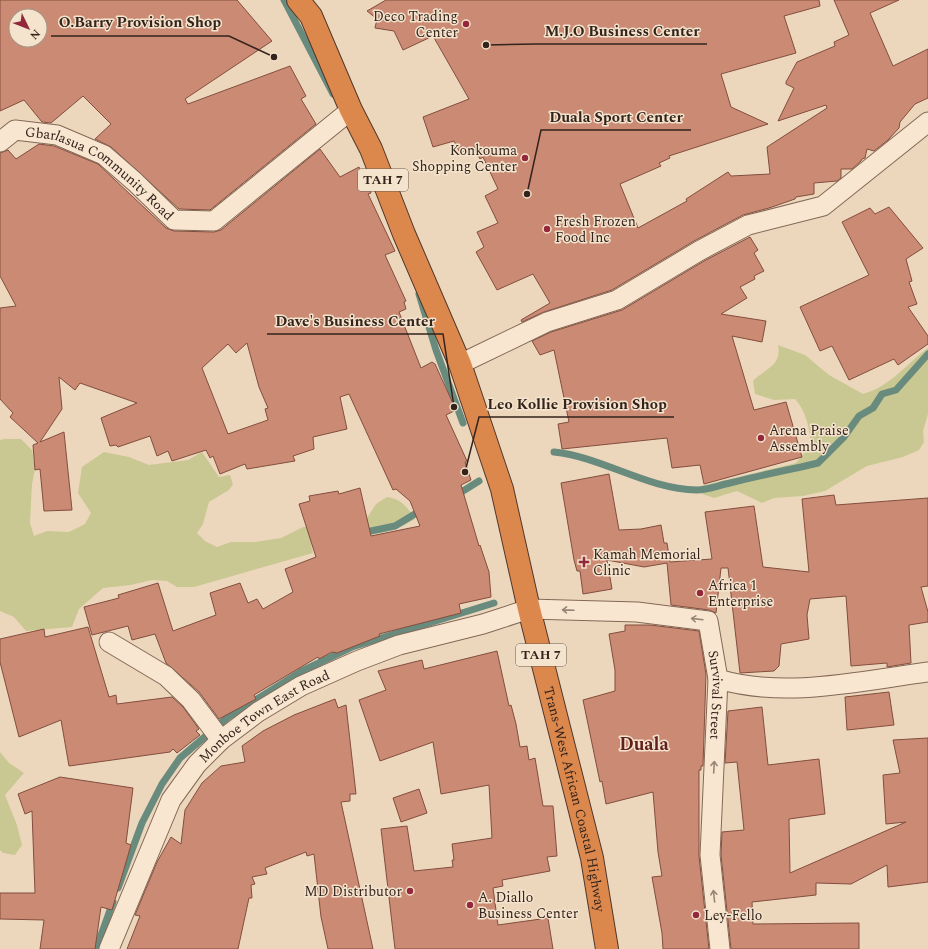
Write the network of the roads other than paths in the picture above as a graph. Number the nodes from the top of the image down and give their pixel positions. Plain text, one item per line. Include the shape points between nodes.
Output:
1 (298, 0) edge
2 (351, 110) junction
3 (928, 122) edge
4 (0, 142) edge
5 (460, 364) junction
6 (529, 609) junction
7 (109, 642) dead end
8 (928, 672) edge
9 (718, 679) junction
10 (221, 740) junction
11 (109, 949) edge
12 (607, 949) edge
13 (720, 949) edge

1 - 2 highway, Trans-West African Coastal Highway / TAH 7 via 311,16
2 - 4 street, Gbarlasua Community Road via 214,220 174,220 104,155 57,135 15,130
2 - 5 highway, Trans-West African Coastal Highway / TAH 7 via 371,149
3 - 5 street via 823,206 748,225 617,300 547,322
5 - 6 highway, Trans-West African Coastal Highway / TAH 7 via 502,488
9 -> 6 street, Survival Street via 708,621 637,612
6 - 10 street, Monboe Town East Road via 483,624 399,645 357,661 301,686 258,712
6 - 12 highway, Trans-West African Coastal Highway / TAH 7 via 592,858
7 - 10 street via 166,676 191,700
8 - 9 street via 825,686 770,688 740,686
13 -> 9 street, Survival Street via 710,855
10 - 11 street, Monboe Town East Road via 197,764 171,800

